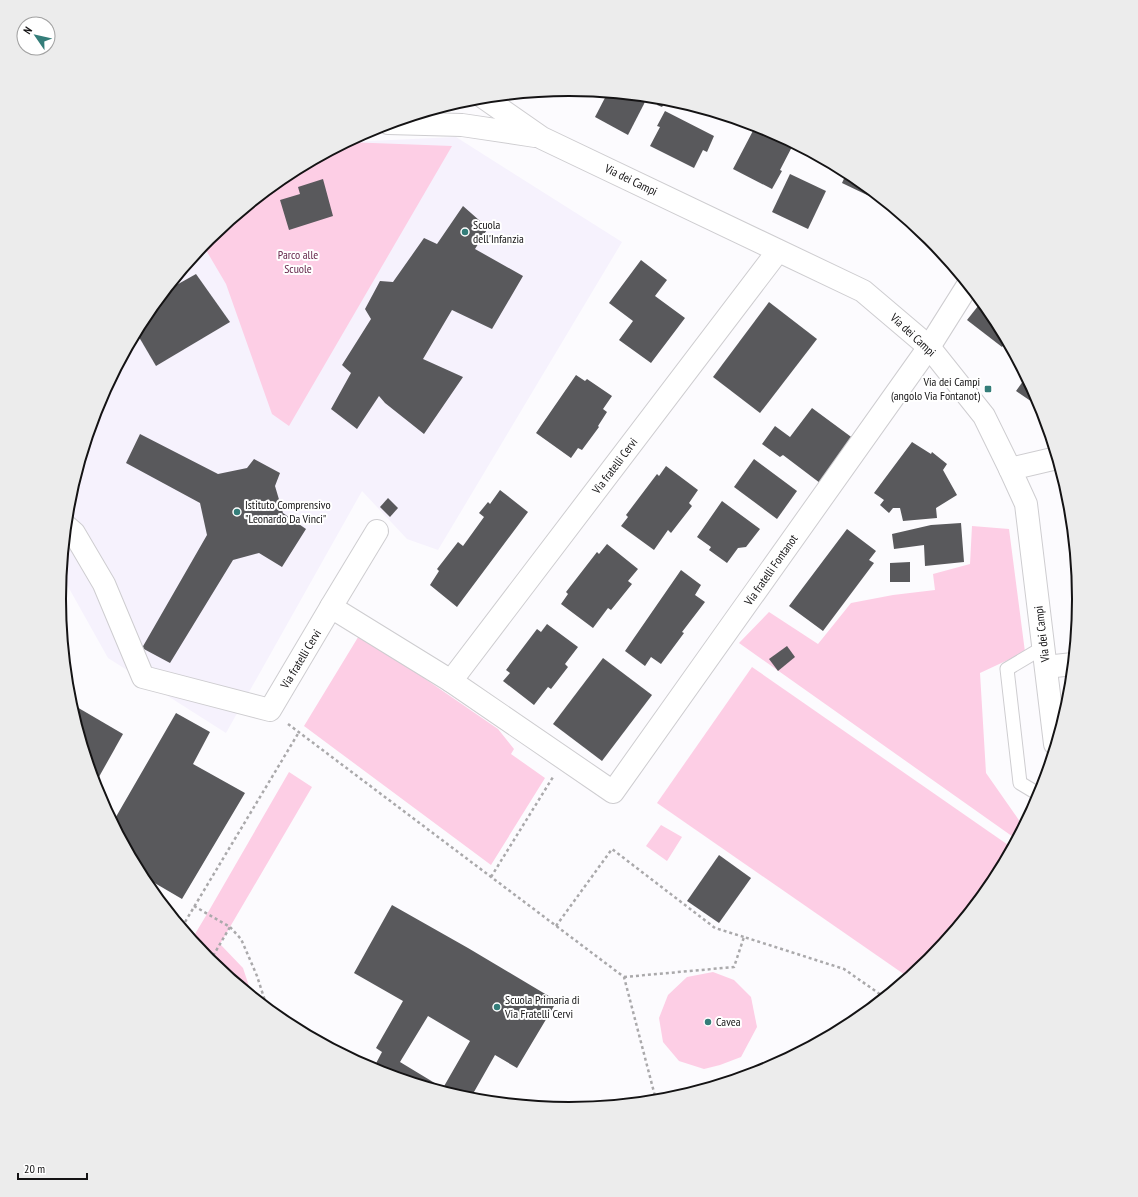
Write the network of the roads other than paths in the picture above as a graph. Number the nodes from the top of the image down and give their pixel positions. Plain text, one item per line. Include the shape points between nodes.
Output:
1 (490, 102) edge
2 (403, 123) edge
3 (542, 138) junction
4 (778, 250) junction
5 (965, 289) edge
6 (929, 347) junction
7 (1052, 459) edge
8 (1010, 469) junction
9 (71, 530) edge
10 (377, 531) dead end
11 (331, 607) junction
12 (1045, 657) junction
13 (1068, 663) edge
14 (452, 681) junction
15 (1054, 733) edge
16 (1034, 791) edge

1 - 3 street, Via dei Campi
2 - 3 street, Via dei Campi via 462,125
3 - 4 street, Via dei Campi
4 - 6 street, Via dei Campi via 863,291
4 - 14 street, Via fratelli Cervi
5 - 6 street, Via fratelli Fontanot
6 - 8 street, Via dei Campi via 984,416
6 - 14 street, Via fratelli Fontanot via 613,792
7 - 8 street
8 - 12 street, Via dei Campi via 1026,504
9 - 11 street, Via fratelli Cervi via 104,584 143,677 270,710
10 - 11 street, Via fratelli Cervi
11 - 14 street
12 - 13 street
12 - 15 street, Via dei Campi
12 - 16 lane via 1007,670 1020,783

